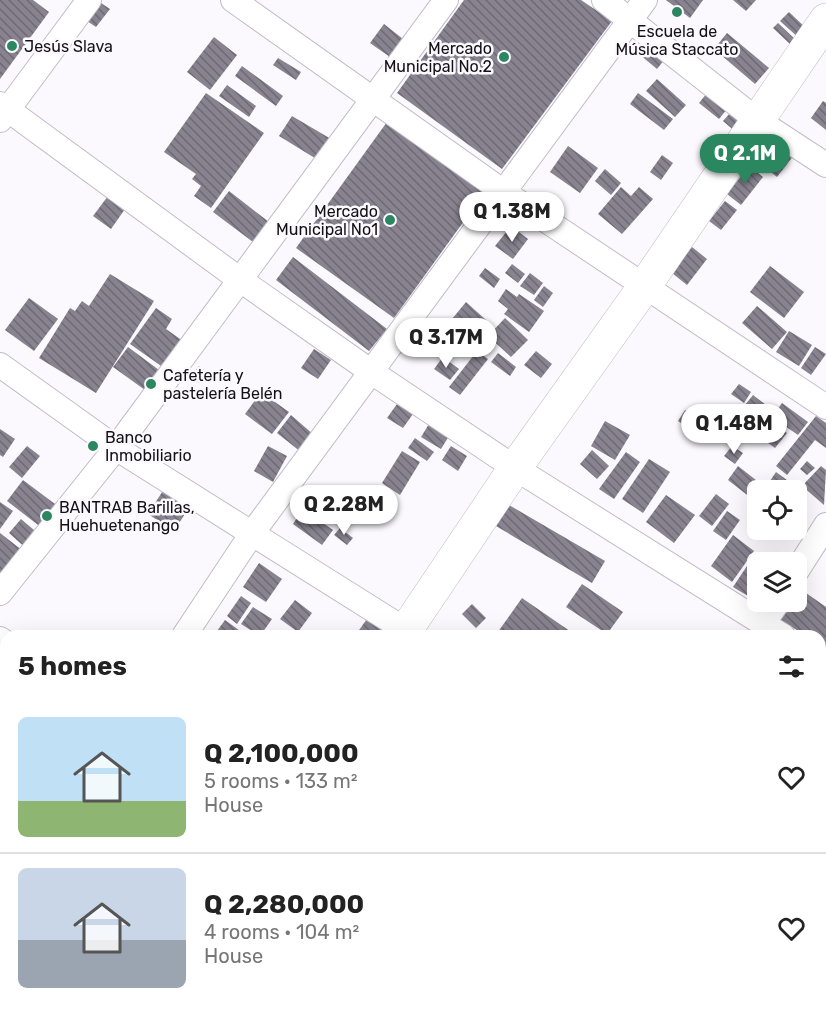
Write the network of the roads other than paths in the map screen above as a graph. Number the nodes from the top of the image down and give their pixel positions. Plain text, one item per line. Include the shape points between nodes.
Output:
1 (88, 0) edge
2 (233, 0) edge
3 (446, 0) edge
4 (604, 0) edge
5 (645, 0) edge
6 (826, 20) edge
7 (630, 21) junction
8 (372, 101) junction
9 (2, 111) edge
10 (757, 120) junction
11 (826, 165) edge
12 (505, 193) junction
13 (239, 279) junction
14 (644, 287) junction
15 (0, 365) edge
16 (373, 373) junction
17 (826, 407) edge
18 (117, 448) junction
19 (515, 468) junction
20 (826, 525) edge
21 (253, 532) junction
22 (807, 555) edge
23 (0, 593) edge
24 (776, 612) edge
25 (773, 629) edge
26 (188, 630) edge
27 (402, 630) edge
28 (411, 630) edge

1 - 9 street
2 - 8 street
3 - 8 street
4 - 7 street
5 - 7 street
6 - 10 street
7 - 10 street
7 - 12 street
8 - 12 street
8 - 13 street
9 - 13 street
10 - 11 street
10 - 14 street
12 - 14 street
12 - 16 street
13 - 16 street
13 - 18 street
14 - 17 street
14 - 19 street
15 - 18 street
16 - 19 street
16 - 21 street
18 - 21 street
18 - 23 street
19 - 25 street
19 - 28 street
20 - 22 street
21 - 26 street
21 - 27 street
24 - 25 street

